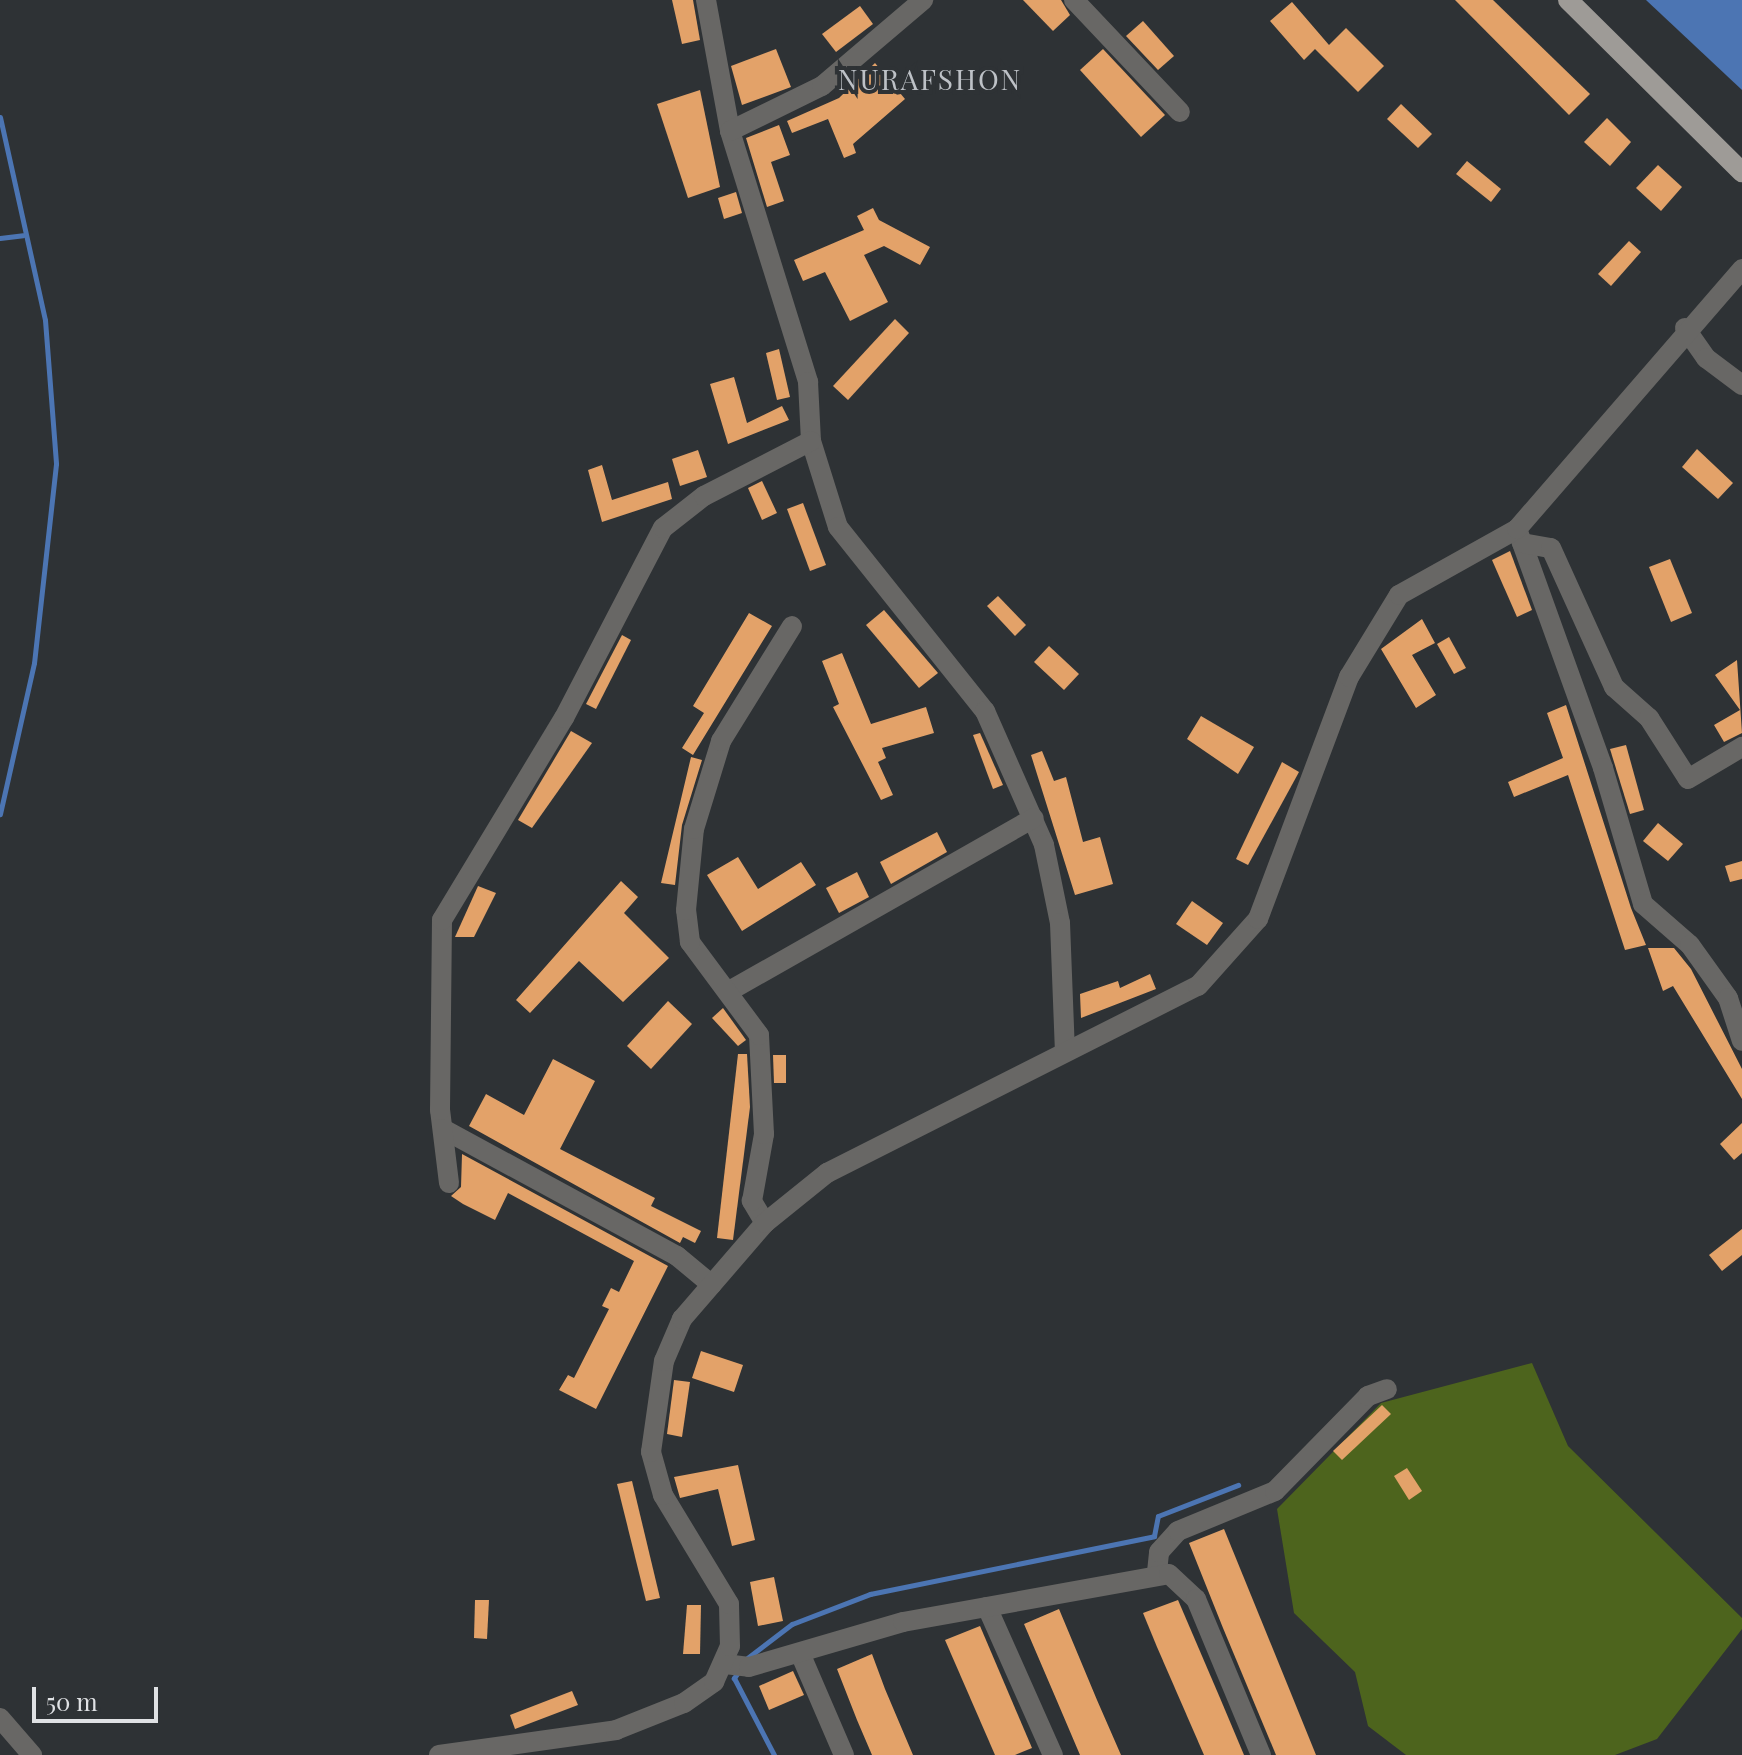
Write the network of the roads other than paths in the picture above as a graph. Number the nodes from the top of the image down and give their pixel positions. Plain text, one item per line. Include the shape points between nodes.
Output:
1 (706, 0) edge
2 (923, 0) edge
3 (1074, 0) edge
4 (1568, 0) edge
5 (1180, 112) dead end
6 (730, 131) junction
7 (1742, 172) edge
8 (1742, 269) edge
9 (1685, 328) junction
10 (1742, 385) edge
11 (811, 441) junction
12 (1519, 536) junction
13 (792, 626) dead end
14 (1742, 747) edge
15 (1034, 818) junction
16 (731, 990) junction
17 (1742, 1041) edge
18 (1065, 1052) junction
19 (445, 1130) junction
20 (449, 1183) dead end
21 (765, 1223) junction
22 (712, 1285) junction
23 (1387, 1389) dead end
24 (1157, 1572) junction
25 (987, 1607) junction
26 (800, 1653) junction
27 (736, 1666) junction
28 (0, 1718) edge
29 (32, 1755) edge
30 (439, 1755) edge
31 (844, 1755) edge
32 (1053, 1755) edge
33 (1261, 1755) edge

1 - 6 street
2 - 6 street via 822,86
3 - 5 street
4 - 7 main road
6 - 11 street via 808,382
8 - 9 street
9 - 10 street via 1706,358
9 - 12 street
11 - 15 street via 845,541 968,685
11 - 19 street via 704,496 663,528 564,718 442,920
12 - 14 street via 1551,548 1614,687 1649,718 1688,779
12 - 17 street via 1603,768 1643,904 1690,945 1728,998
12 - 18 street via 1399,595 1349,677 1258,919 1198,986
13 - 16 street via 721,741 694,829 686,910 690,942
15 - 16 street
15 - 18 street via 1060,923
16 - 21 street via 759,1035 764,1134 752,1201
18 - 21 street via 827,1173
19 - 20 street
19 - 22 street via 677,1256
21 - 22 street
22 - 27 street via 668,1346 651,1452 663,1495 726,1594
23 - 24 street via 1368,1396 1275,1491 1178,1531 1159,1552
24 - 25 street
24 - 33 street via 1180,1577 1190,1589
25 - 26 street via 903,1622
25 - 32 street
26 - 27 street
26 - 31 street
27 - 30 street via 697,1696 633,1724
28 - 29 street

